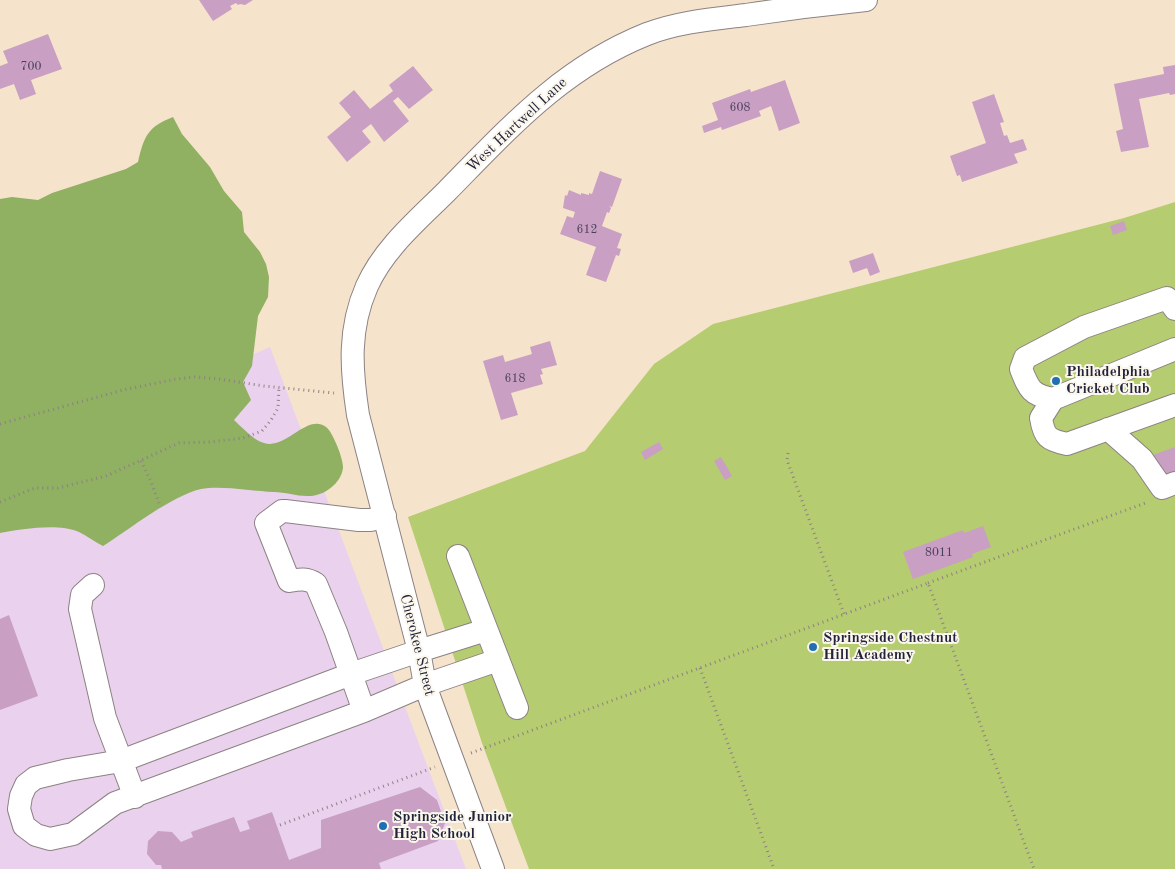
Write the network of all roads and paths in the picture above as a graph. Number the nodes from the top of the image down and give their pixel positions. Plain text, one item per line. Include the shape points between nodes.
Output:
1 (866, 0) edge
2 (1175, 309) edge
3 (1175, 349) edge
4 (279, 388) junction
5 (1053, 399) junction
6 (356, 405) junction
7 (1175, 405) edge
8 (0, 424) edge
9 (1108, 429) junction
10 (788, 453) dead end
11 (140, 461) junction
12 (1169, 486) edge
13 (0, 502) edge
14 (159, 503) dead end
15 (385, 516) junction
16 (458, 556) dead end
17 (928, 583) junction
18 (93, 585) dead end
19 (844, 614) junction
20 (486, 630) junction
21 (419, 651) junction
22 (498, 660) junction
23 (700, 668) junction
24 (351, 674) junction
25 (425, 685) junction
26 (516, 708) dead end
27 (364, 711) junction
28 (464, 756) dead end
29 (121, 761) junction
30 (443, 764) dead end
31 (135, 797) junction
32 (280, 825) dead end
33 (493, 869) edge
34 (774, 869) edge
35 (1034, 869) edge

1 - 6 street, West Hartwell Lane via 718,18 649,33 602,54 556,86 501,136 398,240 374,272 366,287 354,333 352,356
2 - 5 street via 1167,298 1139,307 1084,327 1025,358 1021,369 1027,386 1038,396
3 - 5 street
4 - 6 path
4 - 8 path via 195,377 162,381
4 - 11 path via 278,408 262,430 244,438 179,443
5 - 9 street via 1041,418 1044,433 1053,441 1066,444
6 - 15 street, Cherokee Street
7 - 9 street
9 - 12 street
10 - 19 path via 787,460
11 - 13 path via 106,476 58,488 35,488
11 - 14 path
12 - 17 path via 1165,495
15 - 21 street, Cherokee Street
15 - 24 street via 359,520 282,511 266,523 289,581 302,579 316,584
16 - 20 street
17 - 19 path
17 - 35 path
18 - 29 street via 82,595 80,609 106,718
19 - 23 path
20 - 21 street
20 - 22 street
21 - 24 street
21 - 25 street, Cherokee Street
22 - 25 street
22 - 26 street
23 - 28 path
23 - 34 path
24 - 27 street
24 - 29 street
25 - 27 street
25 - 33 street, Cherokee Street
27 - 31 street
29 - 31 street
29 - 31 street via 35,778 20,796 19,809 24,826 36,835 50,839 73,834 115,803
30 - 32 path

